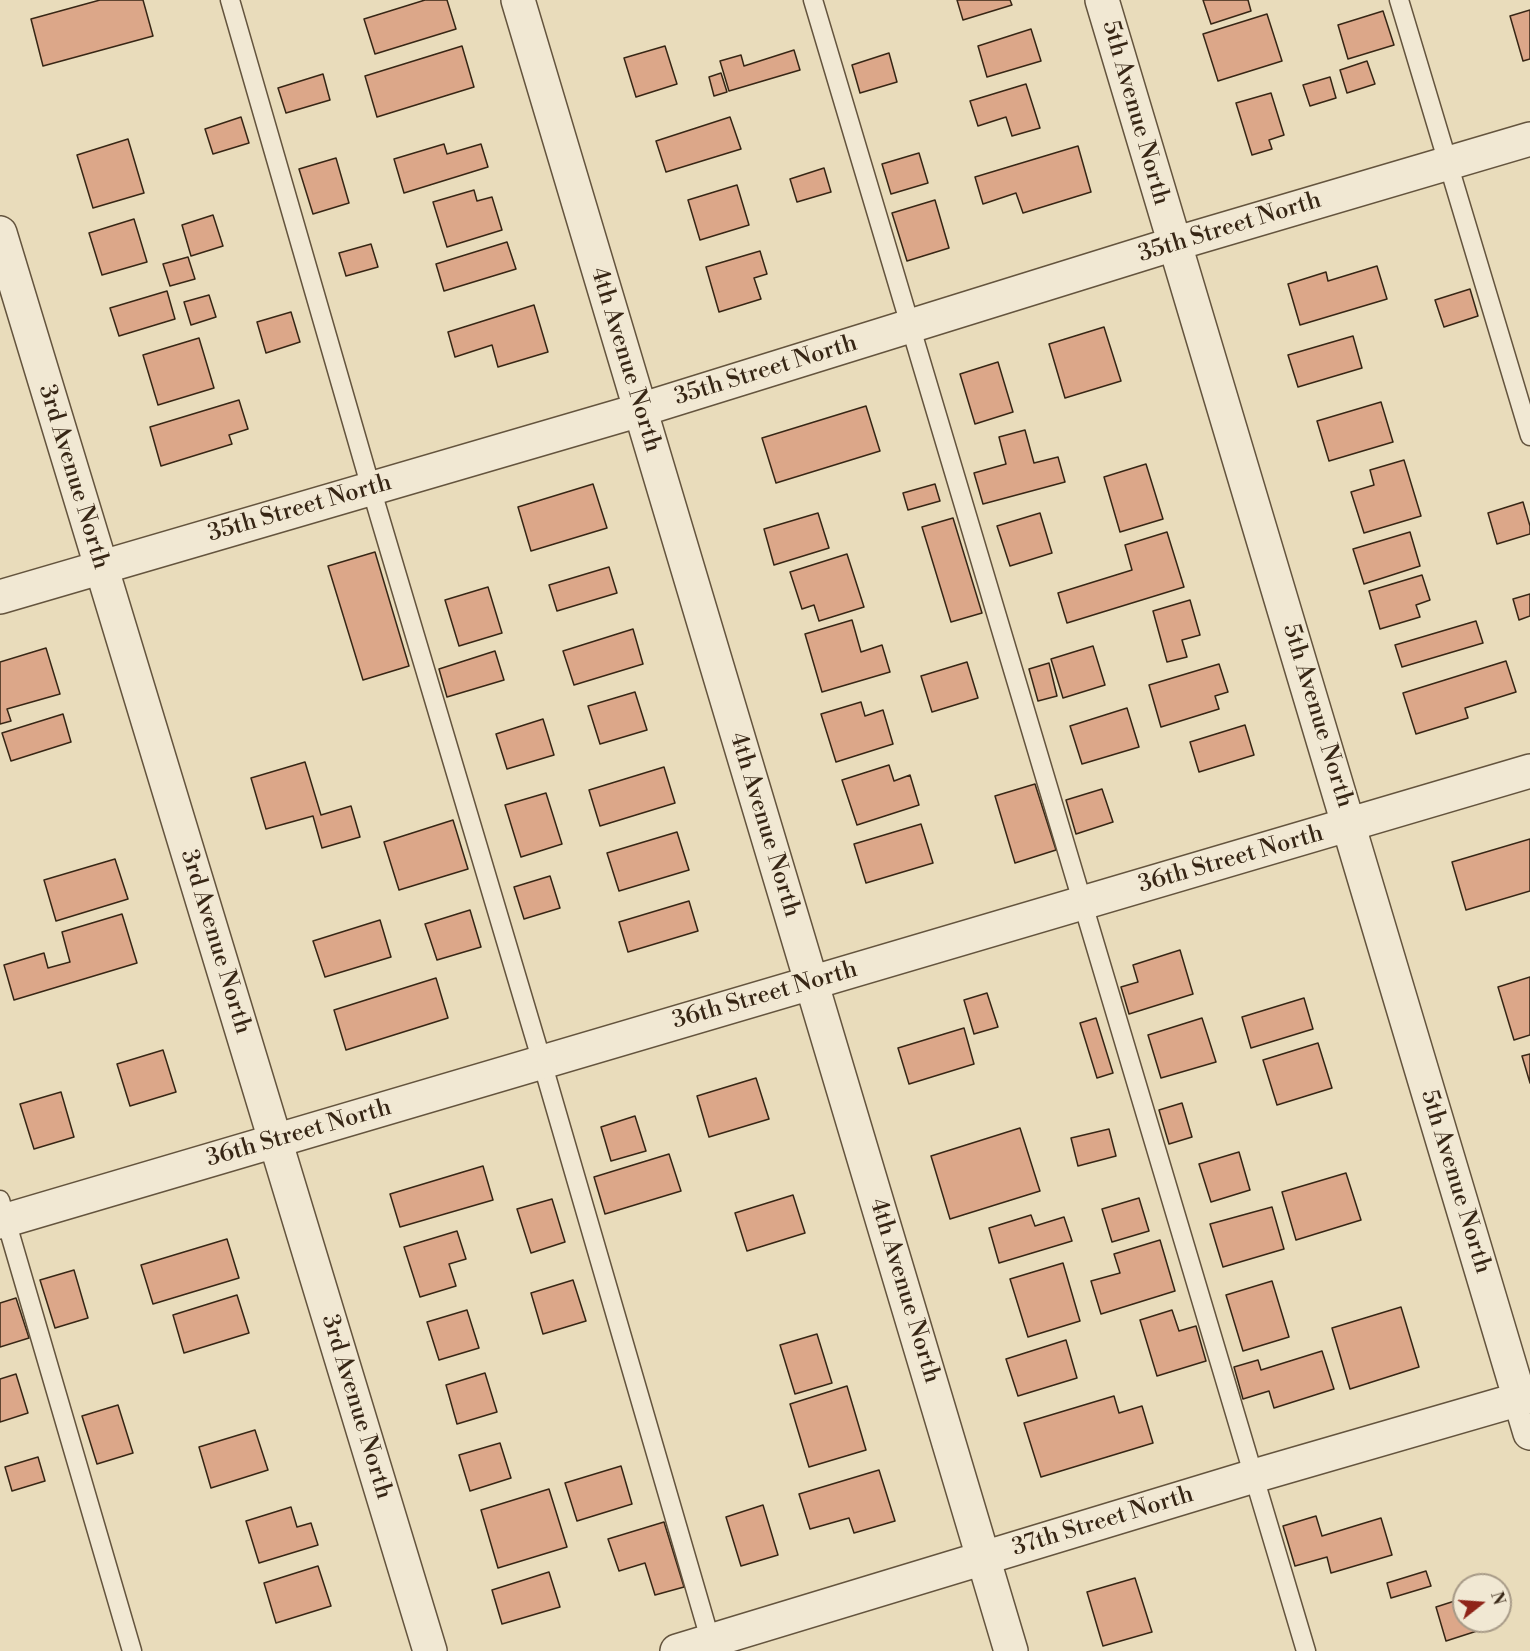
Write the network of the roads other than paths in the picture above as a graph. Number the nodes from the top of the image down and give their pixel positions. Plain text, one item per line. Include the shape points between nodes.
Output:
1 (230, 0) edge
2 (518, 0) edge
3 (813, 0) edge
4 (1102, 0) edge
5 (1399, 0) edge
6 (1530, 139) edge
7 (1448, 164) junction
8 (0, 233) edge
9 (1174, 244) junction
10 (909, 326) junction
11 (640, 410) junction
12 (1530, 436) edge
13 (371, 488) junction
14 (100, 567) junction
15 (0, 597) edge
16 (1530, 771) edge
17 (1350, 825) junction
18 (1082, 903) junction
19 (811, 982) junction
20 (542, 1062) junction
21 (275, 1140) junction
22 (2, 1214) edge
23 (1525, 1397) edge
24 (1530, 1433) edge
25 (1254, 1476) junction
26 (984, 1559) junction
27 (712, 1646) edge
28 (132, 1651) edge
29 (430, 1651) edge
30 (677, 1651) edge
31 (1011, 1651) edge
32 (1306, 1651) edge

1 - 13 lane
2 - 11 street, 4th Avenue North
3 - 10 lane
4 - 9 street, 5th Avenue North
5 - 7 lane
6 - 7 street, 35th Street North
7 - 9 street, 35th Street North
7 - 12 lane
8 - 14 street, 3rd Avenue North
9 - 10 street, 35th Street North
9 - 17 street, 5th Avenue North
10 - 11 street, 35th Street North
10 - 18 lane
11 - 13 street, 35th Street North
11 - 19 street, 4th Avenue North
13 - 14 street, 35th Street North
13 - 20 lane
14 - 15 street, 35th Street North
14 - 21 street, 3rd Avenue North
16 - 17 street, 36th Street North
17 - 18 street, 36th Street North
17 - 23 street, 5th Avenue North
18 - 19 street, 36th Street North
18 - 25 lane
19 - 20 street, 36th Street North
19 - 26 street, 4th Avenue North
20 - 21 street, 36th Street North
20 - 27 lane
21 - 22 street, 36th Street North
21 - 29 street, 3rd Avenue North
22 - 28 lane
23 - 24 street, 5th Avenue North
23 - 25 street, 37th Street North
25 - 26 street, 37th Street North
25 - 32 lane
26 - 27 street, 37th Street North
26 - 31 street, 4th Avenue North
27 - 30 street, 37th Street North

